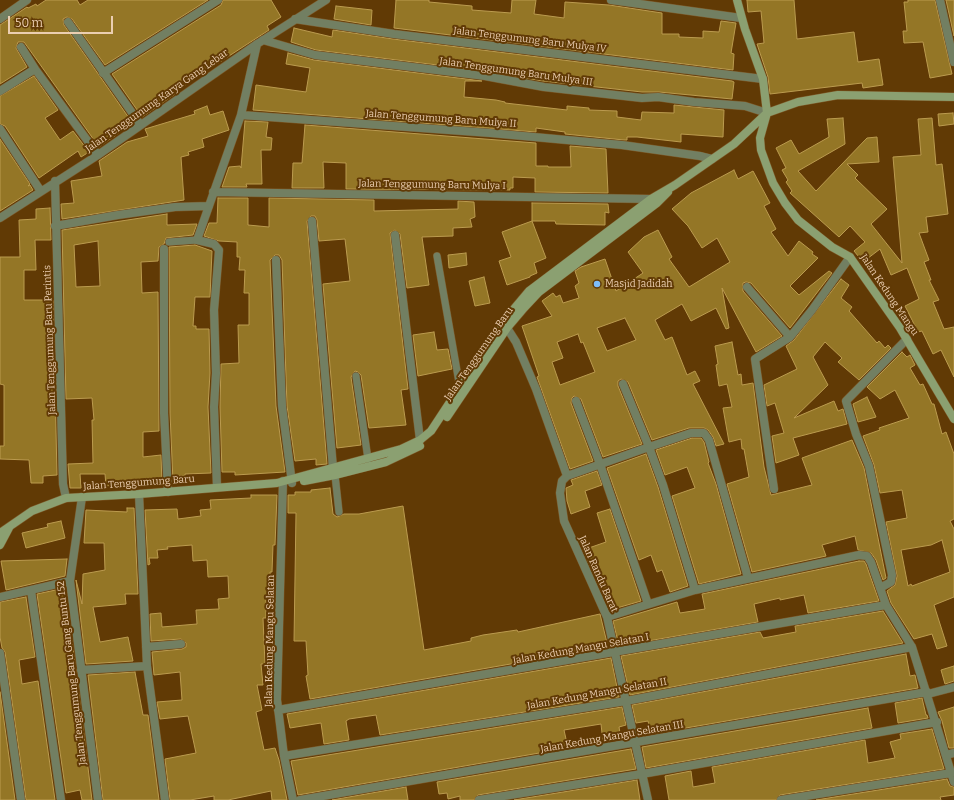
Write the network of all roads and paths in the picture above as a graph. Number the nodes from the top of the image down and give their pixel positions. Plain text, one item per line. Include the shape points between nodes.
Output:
1 (27, 0) edge
2 (218, 0) edge
3 (326, 0) edge
4 (611, 0) edge
5 (737, 0) edge
6 (940, 0) edge
7 (0, 18) edge
8 (741, 18) junction
9 (295, 19) junction
10 (68, 22) dead end
11 (260, 42) junction
12 (21, 47) dead end
13 (954, 62) edge
14 (35, 69) junction
15 (103, 73) junction
16 (763, 79) junction
17 (0, 91) edge
18 (954, 97) edge
19 (767, 113) junction
20 (241, 115) junction
21 (140, 124) junction
22 (0, 129) edge
23 (98, 155) junction
24 (712, 159) junction
25 (56, 181) junction
26 (675, 185) junction
27 (40, 190) junction
28 (213, 192) junction
29 (651, 199) junction
30 (209, 206) junction
31 (0, 218) edge
32 (312, 221) dead end
33 (55, 226) junction
34 (395, 235) dead end
35 (197, 240) junction
36 (166, 246) joint
37 (437, 256) dead end
38 (850, 257) junction
39 (276, 260) dead end
40 (747, 287) dead end
41 (507, 328) junction
42 (790, 337) junction
43 (907, 339) junction
44 (356, 376) dead end
45 (623, 384) dead end
46 (460, 388) junction
47 (576, 401) dead end
48 (954, 419) edge
49 (420, 440) junction
50 (649, 447) junction
51 (368, 459) junction
52 (600, 464) junction
53 (334, 472) junction
54 (567, 476) junction
55 (285, 484) junction
56 (217, 487) junction
57 (774, 489) dead end
58 (168, 492) junction
59 (82, 497) junction
60 (66, 498) junction
61 (139, 499) junction
62 (339, 512) dead end
63 (9, 527) junction
64 (0, 533) edge
65 (0, 544) edge
66 (748, 578) junction
67 (70, 581) junction
68 (880, 588) junction
69 (31, 590) junction
70 (695, 590) junction
71 (0, 597) edge
72 (648, 604) junction
73 (886, 605) junction
74 (607, 617) junction
75 (181, 644) dead end
76 (146, 647) junction
77 (912, 647) junction
78 (0, 653) edge
79 (616, 653) junction
80 (147, 666) junction
81 (81, 670) junction
82 (954, 687) edge
83 (927, 693) junction
84 (626, 700) junction
85 (278, 710) junction
86 (936, 722) junction
87 (634, 743) junction
88 (950, 754) edge
89 (284, 756) junction
90 (951, 773) junction
91 (642, 774) junction
92 (954, 782) edge
93 (21, 800) edge
94 (61, 800) edge
95 (98, 800) edge
96 (165, 800) edge
97 (293, 800) edge
98 (300, 800) edge
99 (479, 800) edge
100 (648, 800) edge
101 (781, 800) edge

1 - 7 street
2 - 15 street
3 - 9 street, Jalan Tenggumung Karya Gang Lebar
4 - 8 street
5 - 8 street
6 - 13 street
8 - 16 street
9 - 11 street, Jalan Tenggumung Karya Gang Lebar
9 - 16 street, Jalan Tenggumung Baru Mulya IV via 394,34
10 - 15 street
11 - 19 street, Jalan Tenggumung Baru Mulya III via 315,55 485,76 551,88 746,106
11 - 20 street
11 - 21 street, Jalan Tenggumung Karya Gang Lebar
12 - 14 street
14 - 17 street
14 - 23 street
15 - 21 street
16 - 19 street
18 - 19 street via 838,95 798,102
19 - 24 street, Jalan Tenggumung Baru via 734,144
19 - 38 street, Jalan Kedung Mangu via 760,138 761,150 773,183 785,204 798,220 832,247
20 - 24 street, Jalan Tenggumung Baru Mulya II via 490,132 622,145
20 - 28 street
21 - 23 street, Jalan Tenggumung Karya Gang Lebar
22 - 27 street
23 - 25 street, Jalan Tenggumung Karya Gang Lebar
24 - 26 street, Jalan Tenggumung Baru
25 - 27 street, Jalan Tenggumung Karya Gang Lebar
25 - 33 street, Jalan Tenggumung Baru Perintis
26 - 29 street, Jalan Tenggumung Baru
26 - 41 street, Jalan Tenggumung Baru via 657,203 539,292
27 - 31 street, Jalan Tenggumung Karya Gang Lebar
28 - 29 street, Jalan Tenggumung Baru Mulya I
28 - 30 street
29 - 46 street, Jalan Tenggumung Baru via 529,291 502,323
30 - 33 street via 175,207
30 - 35 street
32 - 53 street
33 - 60 street, Jalan Tenggumung Baru Perintis via 63,484
34 - 49 street
35 - 36 lane
35 - 56 street via 214,244 219,250 214,310
36 - 58 street via 164,413
37 - 46 lane
38 - 42 street
38 - 43 street, Jalan Kedung Mangu
39 - 55 street, Jalan Kedung Mangu Selatan
40 - 42 street
41 - 53 street, Jalan Tenggumung Baru via 444,422 427,441 396,458
41 - 54 street via 516,342 533,383
42 - 57 street via 760,355 755,361
43 - 48 street, Jalan Kedung Mangu
43 - 68 street via 846,401 869,466 892,575 892,581
44 - 51 lane
45 - 50 street
46 - 49 street, Jalan Tenggumung Baru via 434,427
47 - 52 street
49 - 51 street, Jalan Tenggumung Baru
50 - 52 street
50 - 66 street via 697,432 708,437
50 - 70 street
51 - 53 street, Jalan Tenggumung Baru
52 - 54 street
52 - 72 street
53 - 55 street, Jalan Tenggumung Baru
53 - 62 lane
54 - 74 street, Jalan Randu Barat via 560,485 564,520
55 - 56 street, Jalan Tenggumung Baru
55 - 85 street, Jalan Kedung Mangu Selatan
56 - 58 street, Jalan Tenggumung Baru
58 - 61 street, Jalan Tenggumung Baru
59 - 60 street, Jalan Tenggumung Baru
59 - 61 street, Jalan Tenggumung Baru
59 - 67 street, Jalan Tenggumung Baru Gang Buntu 152
60 - 63 street, Jalan Tenggumung Baru via 37,508
61 - 76 street
63 - 64 street, Jalan Tenggumung Baru
63 - 65 street, Jalan Tenggumung Baru
66 - 68 street via 858,555 869,558
66 - 70 street
67 - 69 street
67 - 81 street, Jalan Tenggumung Baru Gang Buntu 152
68 - 73 street
69 - 71 street
69 - 94 street
70 - 72 street
72 - 74 street
73 - 77 street
73 - 79 street, Jalan Kedung Mangu Selatan I
74 - 79 street, Jalan Randu Barat
75 - 76 street
76 - 80 street
77 - 83 street
77 - 84 street, Jalan Kedung Mangu Selatan II
78 - 93 street
79 - 84 street, Jalan Randu Barat
79 - 85 street, Jalan Kedung Mangu Selatan I
80 - 81 street
80 - 96 street
81 - 95 street, Jalan Tenggumung Baru Gang Buntu 152
82 - 83 street, Jalan Kedung Mangu Selatan III
83 - 86 street
83 - 87 street, Jalan Kedung Mangu Selatan III
84 - 87 street, Jalan Randu Barat
84 - 89 street, Jalan Kedung Mangu Selatan II
85 - 89 street, Jalan Kedung Mangu Selatan
86 - 88 street
86 - 91 street
87 - 91 street, Jalan Randu Barat
87 - 98 street, Jalan Kedung Mangu Selatan III
88 - 90 street
89 - 97 street, Jalan Kedung Mangu Selatan
90 - 92 street
90 - 101 street
91 - 99 street
91 - 100 street, Jalan Randu Barat

